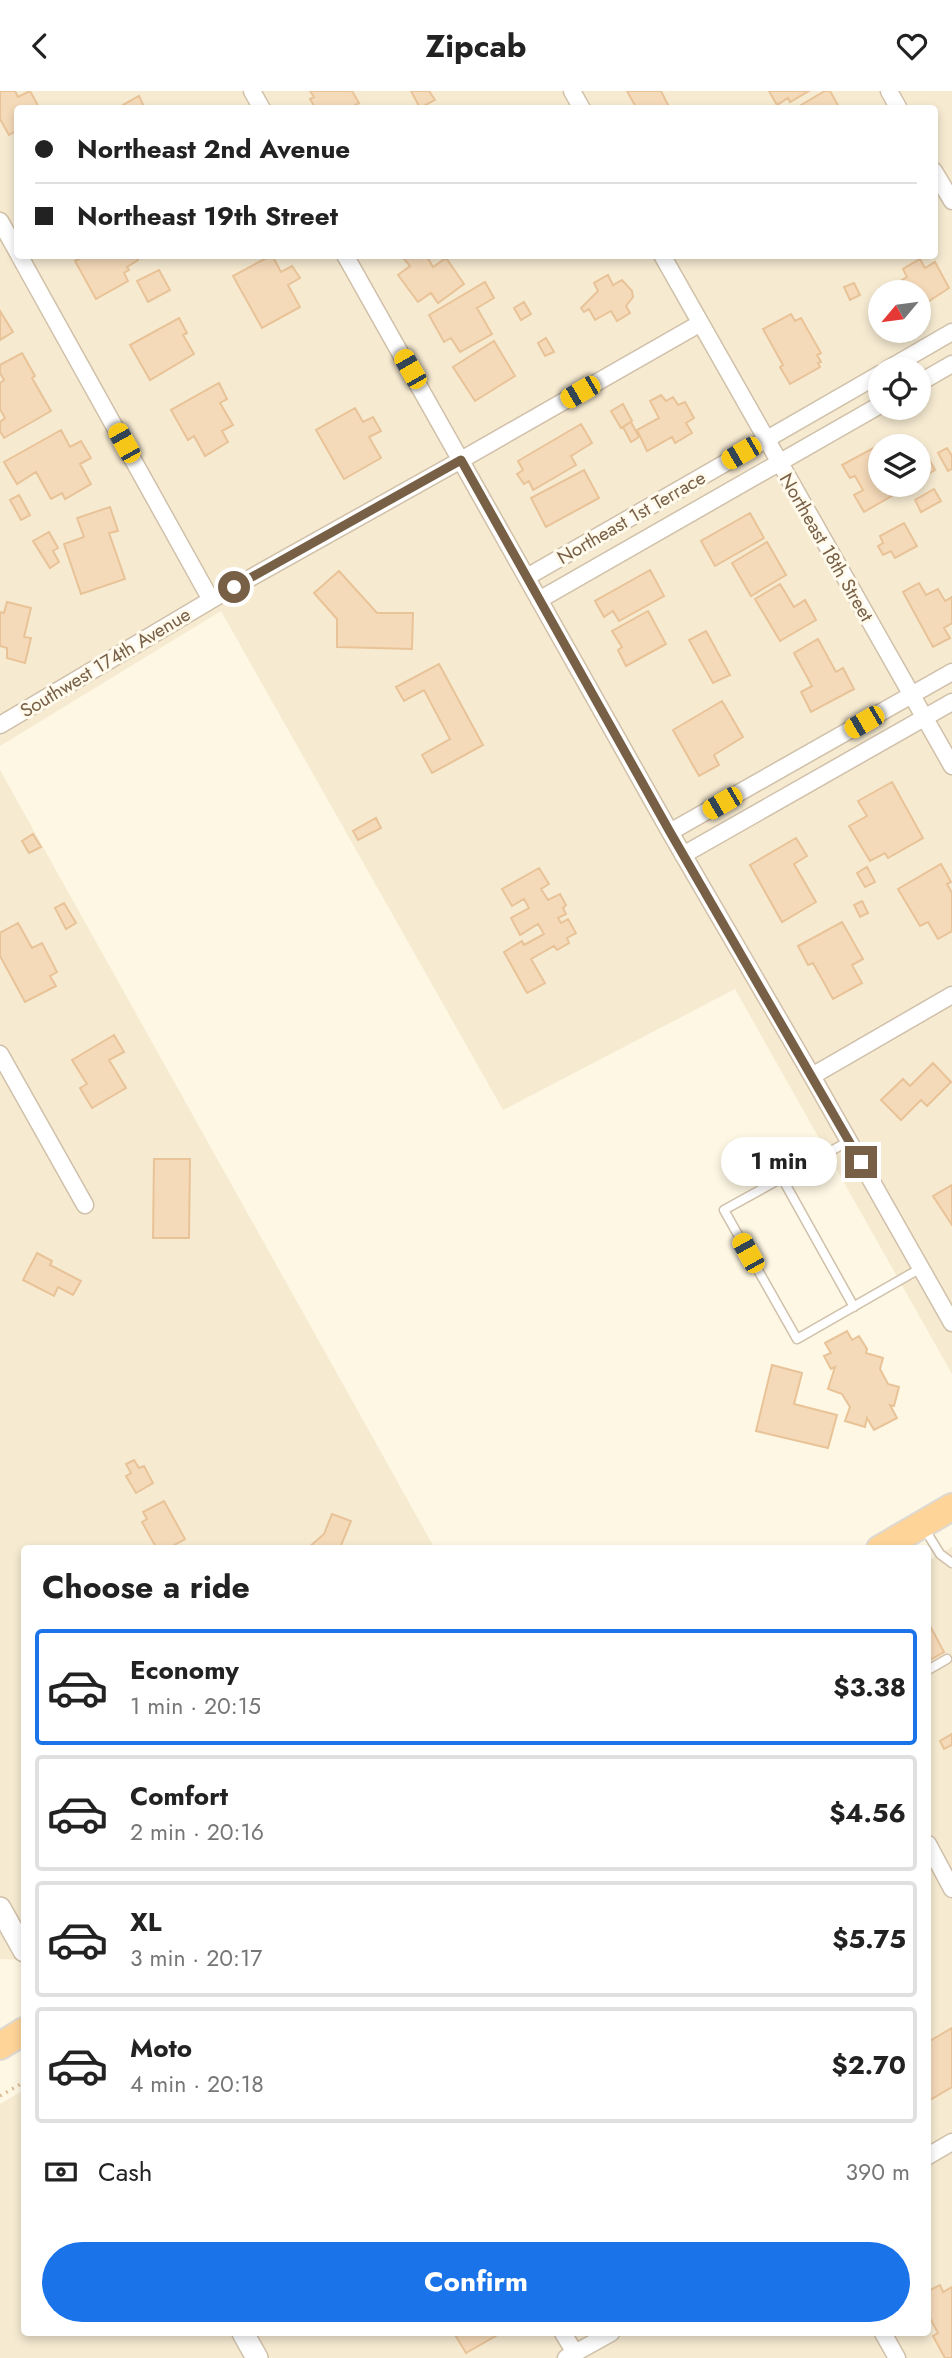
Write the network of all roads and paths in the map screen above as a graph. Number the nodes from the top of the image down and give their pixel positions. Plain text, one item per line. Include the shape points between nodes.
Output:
1 (938, 178) edge
2 (952, 201) edge
3 (0, 222) edge
4 (14, 247) edge
5 (21, 259) edge
6 (347, 259) edge
7 (664, 259) edge
8 (699, 324) junction
9 (952, 333) edge
10 (909, 357) edge
11 (952, 364) edge
12 (931, 376) edge
13 (868, 381) edge
14 (868, 412) edge
15 (765, 440) junction
16 (461, 460) junction
17 (779, 463) junction
18 (527, 577) junction
19 (211, 600) junction
20 (539, 600) junction
21 (952, 672) edge
22 (912, 695) junction
23 (952, 702) edge
24 (925, 717) junction
25 (0, 725) edge
26 (952, 766) edge
27 (670, 832) junction
28 (683, 855) junction
29 (952, 995) edge
30 (0, 1054) edge
31 (812, 1076) junction
32 (849, 1141) junction
33 (782, 1178) junction
34 (85, 1205) dead end
35 (921, 1268) junction
36 (946, 1298) edge
37 (854, 1307) junction
38 (952, 1323) edge
39 (952, 1507) edge
40 (923, 1524) junction
41 (887, 1545) edge
42 (952, 1563) edge
43 (947, 1659) dead end
44 (931, 1668) edge
45 (931, 1850) edge
46 (952, 1888) edge
47 (0, 1908) edge
48 (21, 1946) edge
49 (21, 2033) edge
50 (0, 2046) edge
51 (21, 2085) edge
52 (0, 2097) edge
53 (952, 2142) edge
54 (931, 2154) edge
55 (245, 2336) edge
56 (564, 2336) edge
57 (605, 2336) edge
58 (885, 2336) edge
59 (570, 2355) edge
60 (257, 2358) edge
61 (897, 2358) edge

1 - 2 street
3 - 4 street
5 - 19 street
6 - 16 street
7 - 8 street, Northeast 18th Street
8 - 15 street, Northeast 18th Street
8 - 16 street, Southwest 174th Avenue
9 - 10 street
11 - 12 street
13 - 15 street, Northeast 1st Terrace
14 - 17 street, Northeast 1st Terrace
15 - 17 street, Northeast 18th Street
15 - 18 street, Northeast 1st Terrace
16 - 18 street
16 - 19 street, Southwest 174th Avenue
17 - 20 street, Northeast 1st Terrace
17 - 22 street, Northeast 18th Street
18 - 20 street
19 - 25 street, Southwest 174th Avenue
20 - 27 street
21 - 22 street
22 - 24 street, Northeast 18th Street
22 - 27 street
23 - 24 street
24 - 26 street, Northeast 18th Street
24 - 28 street
27 - 28 street
28 - 31 street
29 - 31 street
30 - 34 street
31 - 32 street
32 - 33 lane
32 - 35 street
33 - 37 lane
33 - 37 lane via 724,1210 797,1339
35 - 36 street
35 - 37 lane
36 - 38 street
39 - 40 highway
40 - 41 highway
40 - 42 lane via 940,1554
43 - 44 lane
45 - 46 street
47 - 48 street
49 - 50 highway
51 - 52 path
53 - 54 street
55 - 60 street
56 - 59 street
57 - 59 street
58 - 61 street

